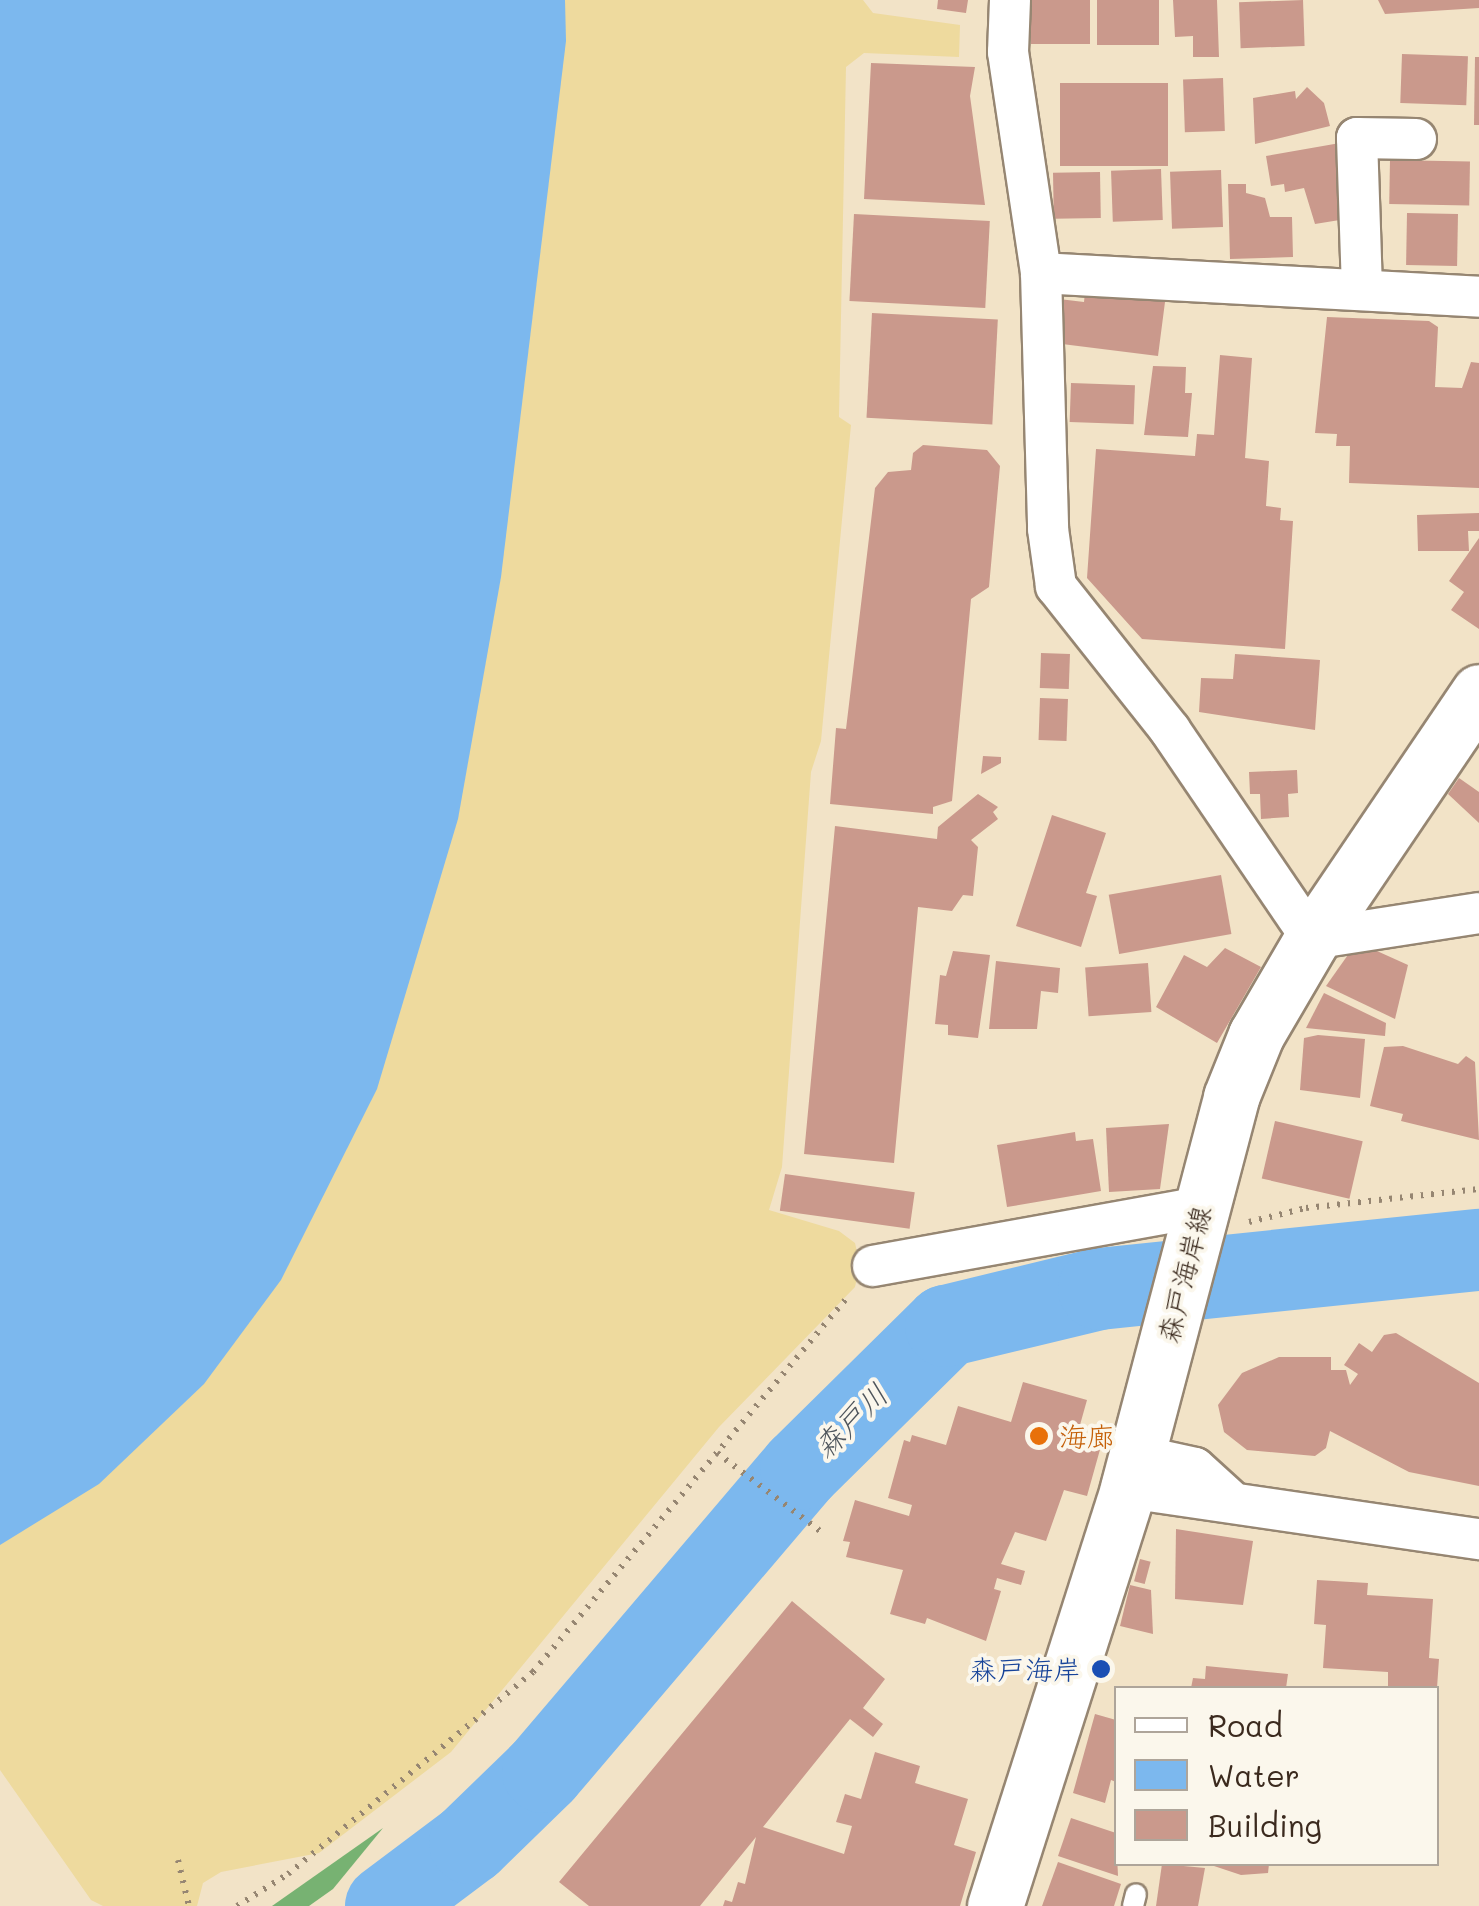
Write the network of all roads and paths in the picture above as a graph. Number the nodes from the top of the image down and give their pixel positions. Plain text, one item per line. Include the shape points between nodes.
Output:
1 (1010, 0) edge
2 (1416, 139) dead end
3 (1041, 273) junction
4 (1362, 289) junction
5 (1479, 297) edge
6 (1479, 692) edge
7 (1479, 913) edge
8 (1312, 939) junction
9 (1479, 1190) edge
10 (1225, 1206) junction
11 (873, 1266) joint
12 (1138, 1452) junction
13 (719, 1454) junction
14 (824, 1534) dead end
15 (1479, 1538) edge
16 (178, 1860) dead end
17 (189, 1906) edge
18 (238, 1906) edge
19 (995, 1906) edge

1 - 3 street via 1008,52
2 - 4 street via 1357,138
3 - 4 street
3 - 8 street via 1048,529 1056,586 1170,730
4 - 5 street
6 - 8 main road, 森戸海岸線
7 - 8 street
8 - 10 main road, 森戸海岸線 via 1256,1035
9 - 10 path via 1306,1208 1247,1223
10 - 11 street
10 - 12 main road, 森戸海岸線
11 - 13 path
12 - 15 street via 1195,1468 1228,1498
12 - 19 main road, 森戸海岸線
13 - 14 path
13 - 18 path via 533,1672 288,1874
16 - 17 path

